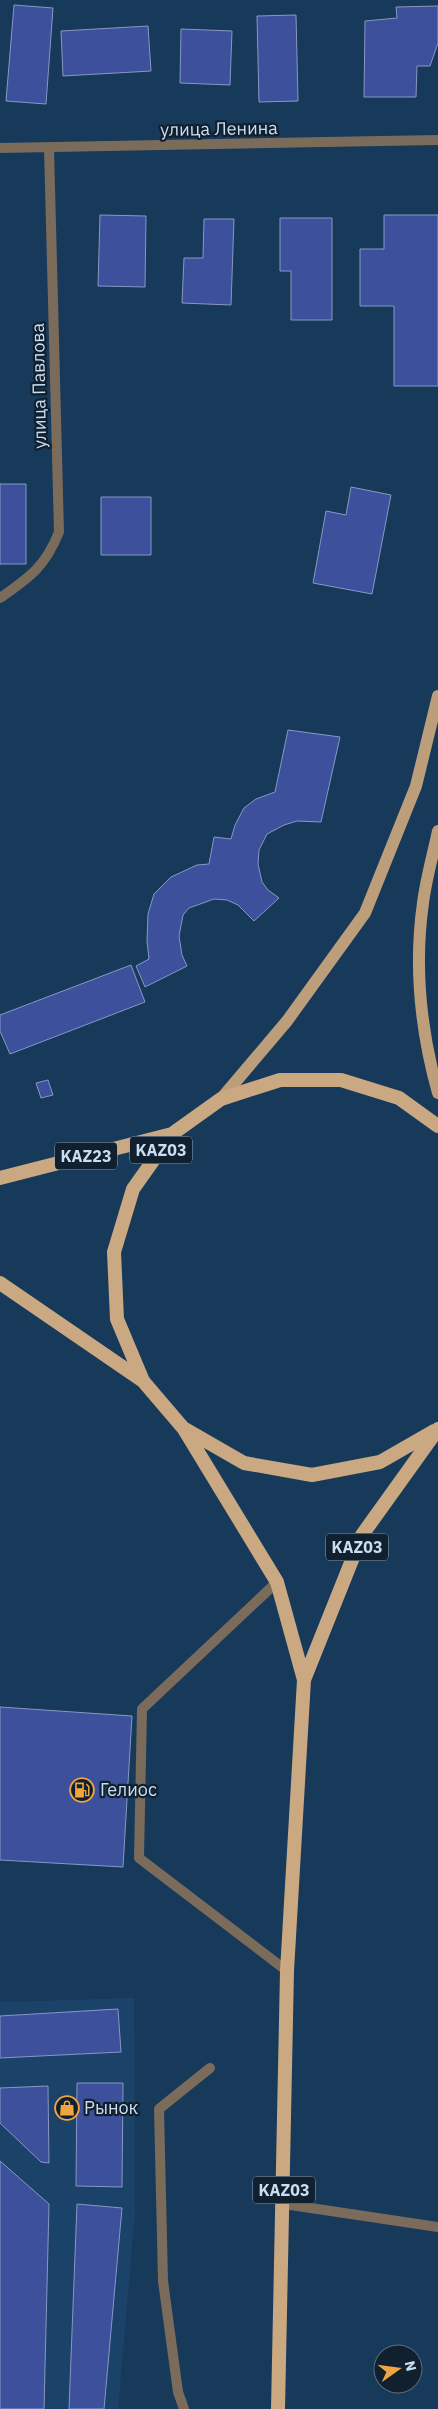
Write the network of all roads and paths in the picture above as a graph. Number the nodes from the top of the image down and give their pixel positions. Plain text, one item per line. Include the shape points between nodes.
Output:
1 (438, 140) edge
2 (0, 148) edge
3 (49, 148) junction
4 (0, 598) edge
5 (438, 696) edge
6 (438, 831) edge
7 (438, 1094) edge
8 (221, 1099) junction
9 (438, 1126) edge
10 (172, 1134) junction
11 (0, 1178) edge
12 (0, 1283) edge
13 (142, 1381) junction
14 (438, 1428) edge
15 (184, 1429) junction
16 (276, 1582) junction
17 (304, 1680) junction
18 (287, 1970) junction
19 (210, 2068) dead end
20 (284, 2204) junction
21 (438, 2227) edge
22 (184, 2409) edge
23 (278, 2409) edge

1 - 3 street, улица Ленина
2 - 3 street, улица Ленина
3 - 4 street, улица Павлова via 59,532 50,554 28,579
5 - 8 main road, KАZ03 via 416,786 365,912 287,1021
6 - 7 main road via 423,903 419,984 428,1057
8 - 9 highway, KАZ03 via 280,1080 341,1080 399,1098
8 - 10 highway, KАZ03
10 - 11 highway, KAZ23
10 - 13 highway, KАZ03 via 132,1189 114,1252 118,1319
12 - 13 highway
13 - 15 highway, KАZ03
14 - 15 highway, KАZ03 via 380,1462 312,1475 244,1463
14 - 17 highway, KАZ03 via 362,1535
15 - 16 highway, KАZ03
16 - 17 highway, KАZ03
16 - 18 street via 142,1709 139,1858
17 - 18 highway, KАZ03
18 - 20 highway, KАZ03
19 - 22 street via 159,2109 163,2281 172,2358
20 - 21 street
20 - 23 highway, KАZ03

